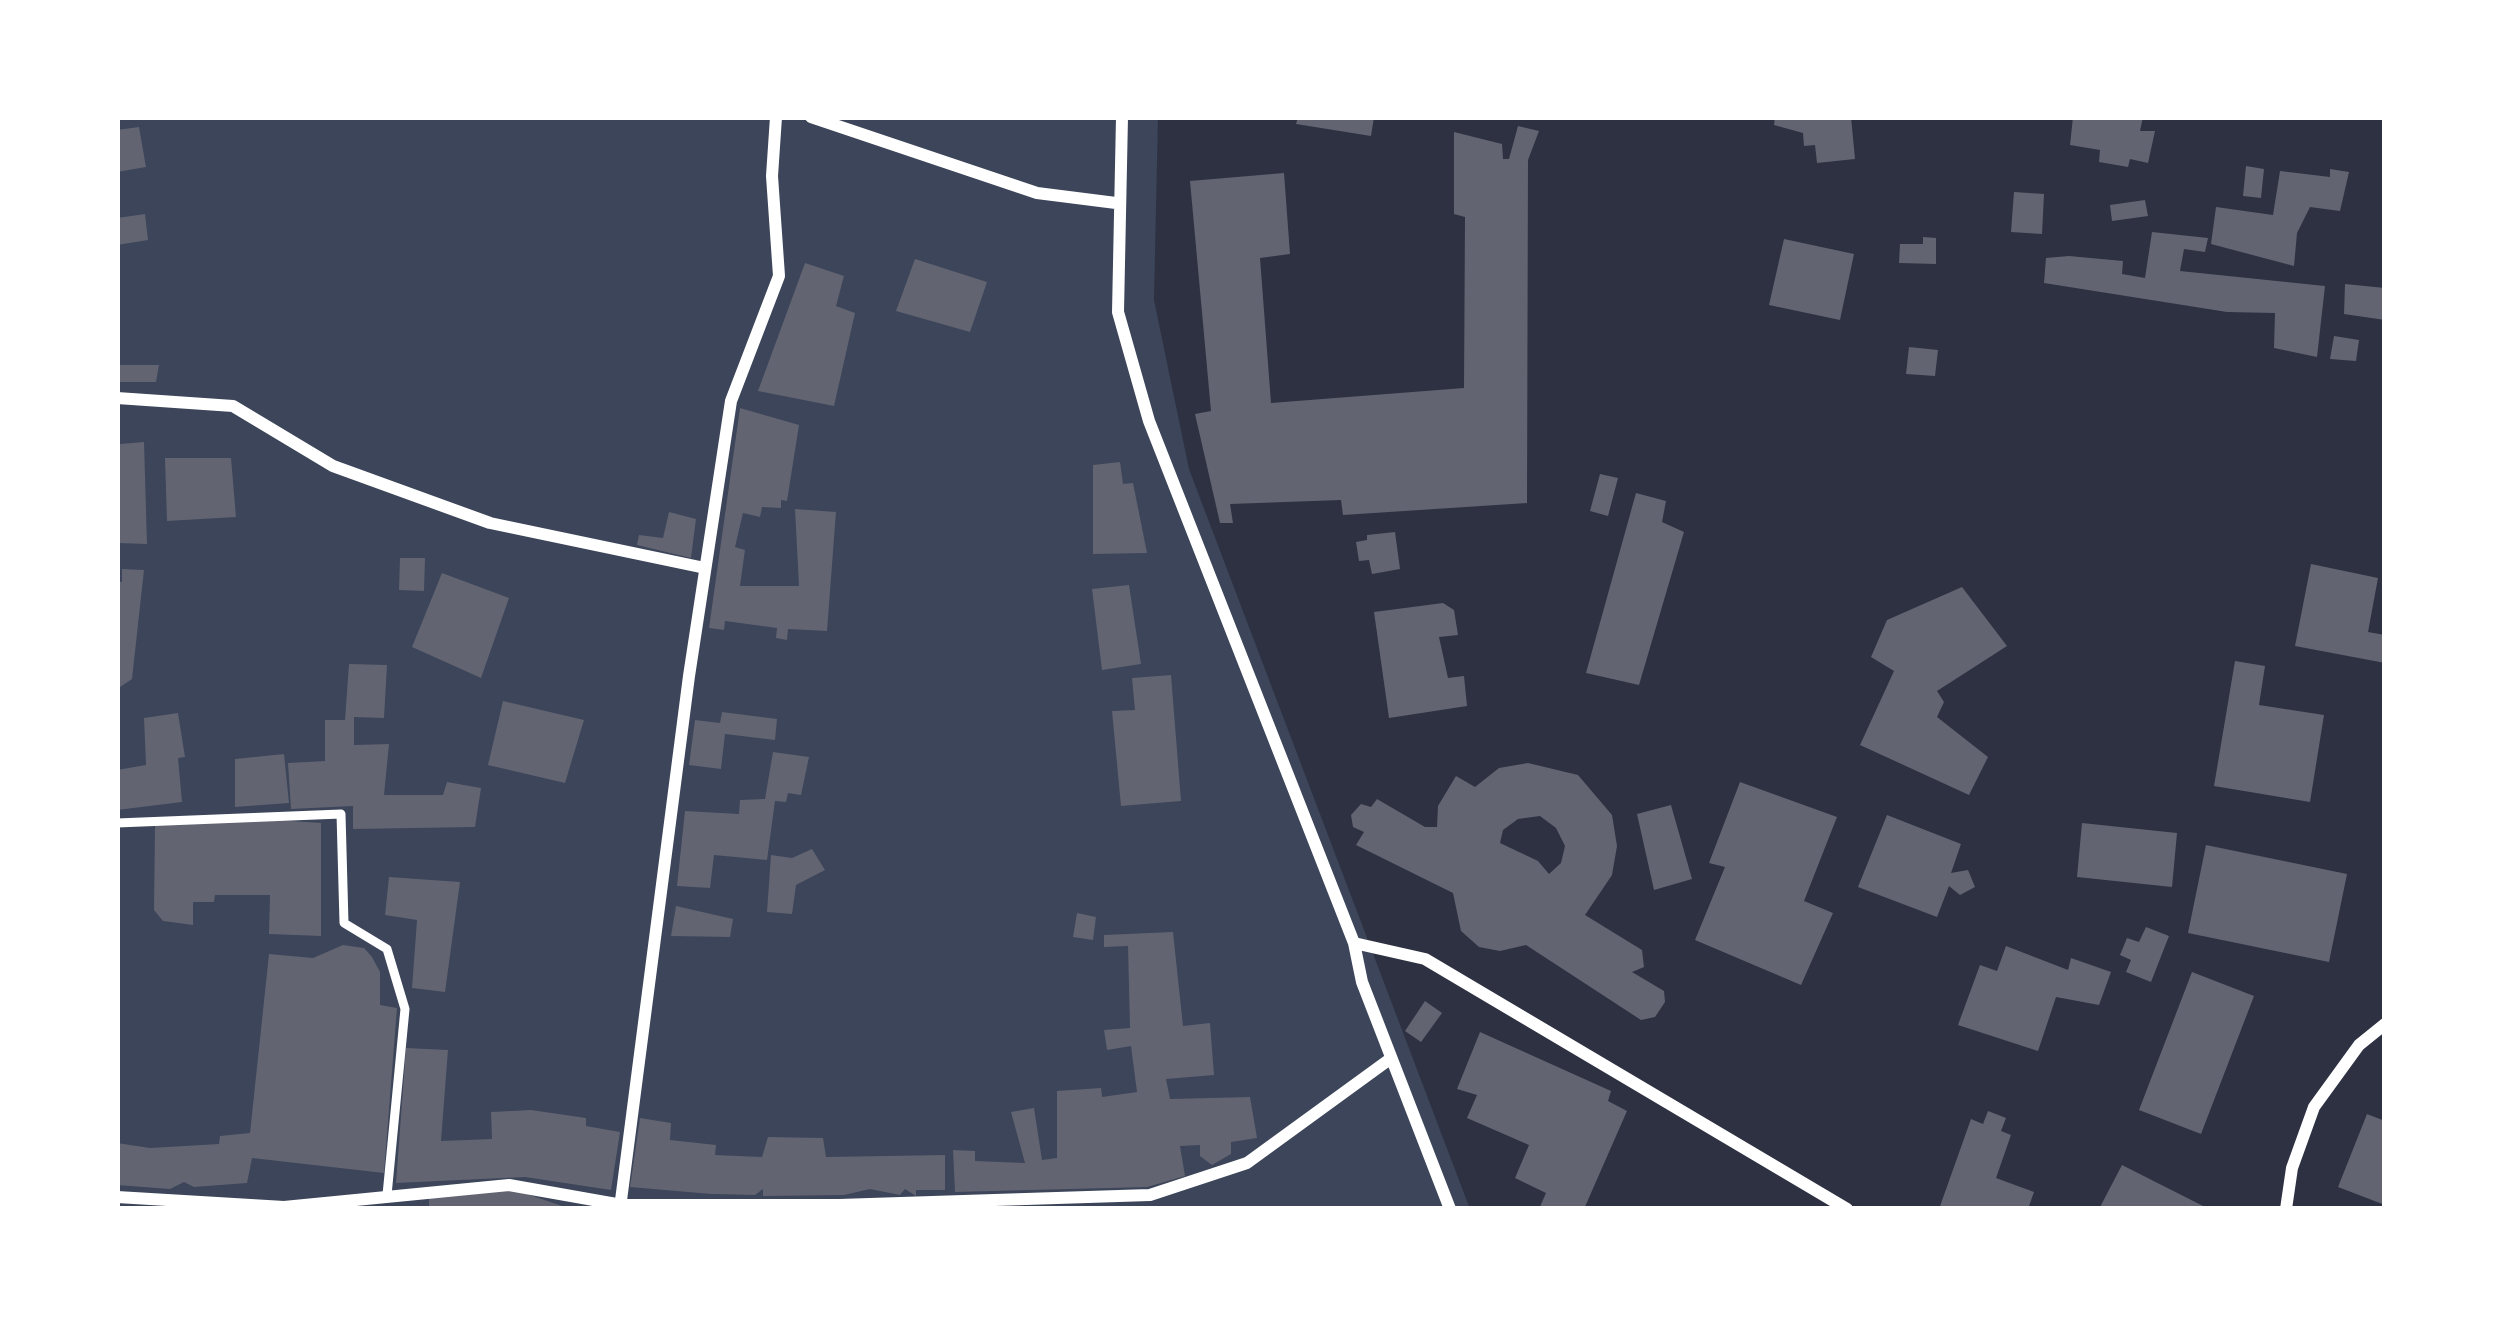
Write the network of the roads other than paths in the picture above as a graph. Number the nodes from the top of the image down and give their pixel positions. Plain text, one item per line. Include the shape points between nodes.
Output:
1 (776, 117) edge
2 (811, 117) edge
3 (1122, 117) edge
4 (1116, 203) junction
5 (117, 398) edge
6 (705, 568) junction
7 (117, 823) edge
8 (1354, 943) junction
9 (2385, 1024) edge
10 (1390, 1059) junction
11 (387, 1195) junction
12 (117, 1198) edge
13 (621, 1207) edge
14 (1450, 1209) edge
15 (1847, 1209) edge
16 (2286, 1209) edge

1 - 6 street via 779,276 736,378
2 - 4 street via 1037,194
3 - 4 street
4 - 8 street via 1118,312 1149,421
5 - 6 street via 233,406 334,466 490,524
6 - 13 street
7 - 11 lane via 340,814 344,923 387,950 405,1009
8 - 10 street
8 - 15 street via 1425,959
9 - 16 street via 2359,1045 2314,1107
10 - 13 street via 1246,1163 1150,1195
10 - 14 street
11 - 12 street via 284,1207
11 - 13 street via 509,1185

